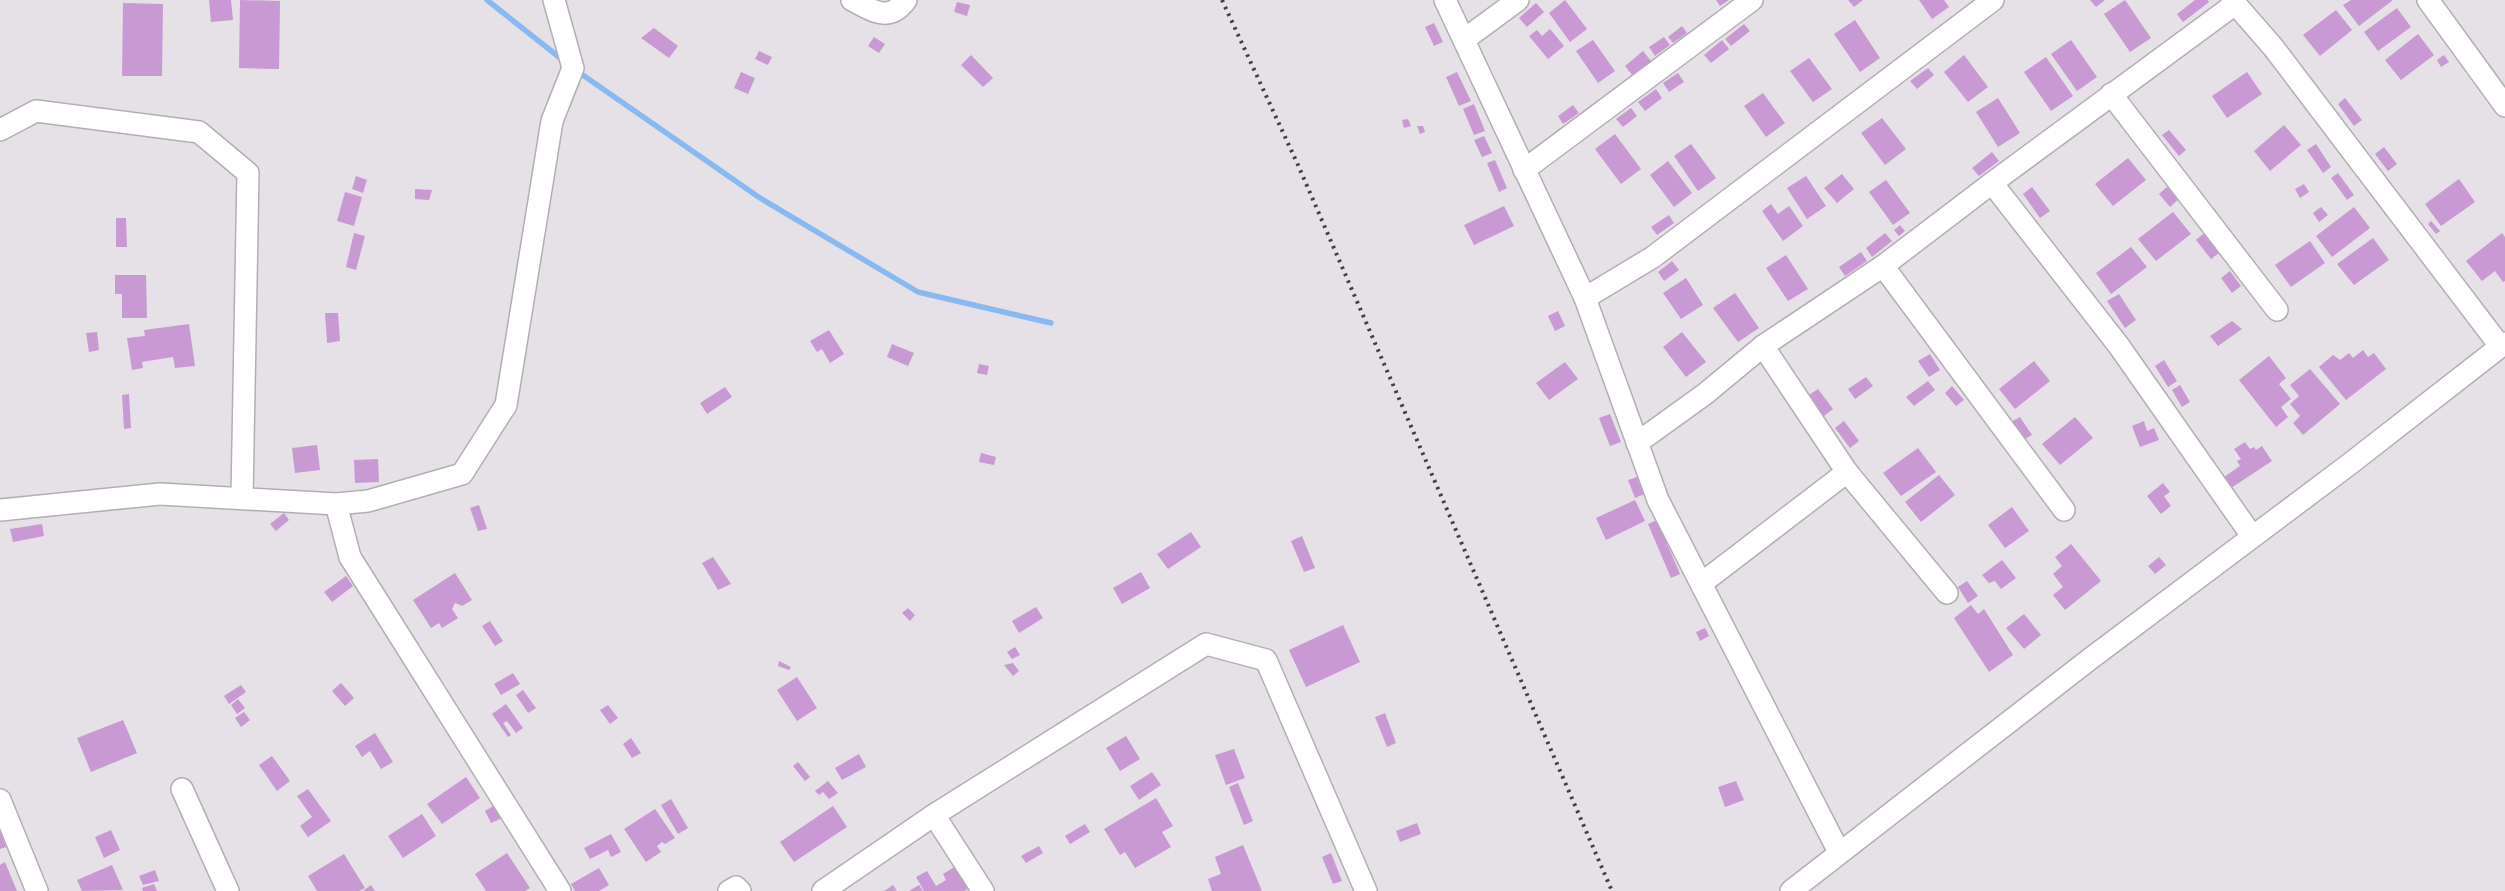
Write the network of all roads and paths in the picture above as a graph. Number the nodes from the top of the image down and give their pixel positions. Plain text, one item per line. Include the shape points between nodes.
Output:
1 (554, 0) edge
2 (852, 0) edge
3 (906, 0) edge
4 (1445, 0) edge
5 (1518, 0) edge
6 (1752, 0) edge
7 (1993, 0) edge
8 (2428, 0) edge
9 (2234, 2) edge
10 (1465, 39) junction
11 (2111, 94) junction
12 (2505, 106) edge
13 (0, 130) edge
14 (1524, 170) junction
15 (1992, 183) junction
16 (1883, 266) junction
17 (1585, 298) junction
18 (2277, 310) dead end
19 (2503, 345) edge
20 (1764, 346) junction
21 (1637, 442) junction
22 (1847, 472) junction
23 (242, 498) junction
24 (336, 504) junction
25 (0, 510) edge
26 (2064, 510) dead end
27 (2252, 536) junction
28 (1702, 583) junction
29 (1947, 593) dead end
30 (182, 789) dead end
31 (0, 800) edge
32 (934, 815) junction
33 (1839, 852) junction
34 (38, 891) edge
35 (228, 891) edge
36 (560, 891) edge
37 (729, 891) edge
38 (740, 891) edge
39 (823, 891) edge
40 (983, 891) edge
41 (1366, 891) edge
42 (1791, 891) edge

1 - 24 street via 573,68 552,121 506,404 462,474 368,501
2 - 3 street via 887,14 898,11
4 - 10 street
5 - 10 street
6 - 14 street
7 - 17 street via 1653,258
8 - 12 street
9 - 11 street
9 - 19 street via 2273,47
10 - 14 street
11 - 15 street
11 - 18 street
13 - 23 street via 36,111 199,132 248,173
14 - 17 street
15 - 16 street
15 - 27 street via 2119,346
16 - 20 street
16 - 26 street
17 - 21 street
19 - 27 street
20 - 21 street via 1705,394
20 - 22 street
21 - 28 street via 1658,500
22 - 28 street
22 - 29 street
23 - 24 street
23 - 25 street via 160,494
24 - 36 street via 350,558
27 - 33 street
28 - 33 street
30 - 35 street
31 - 34 street
32 - 39 street
32 - 40 street
32 - 41 street via 1206,644 1266,660
33 - 42 street
37 - 38 street via 736,887

